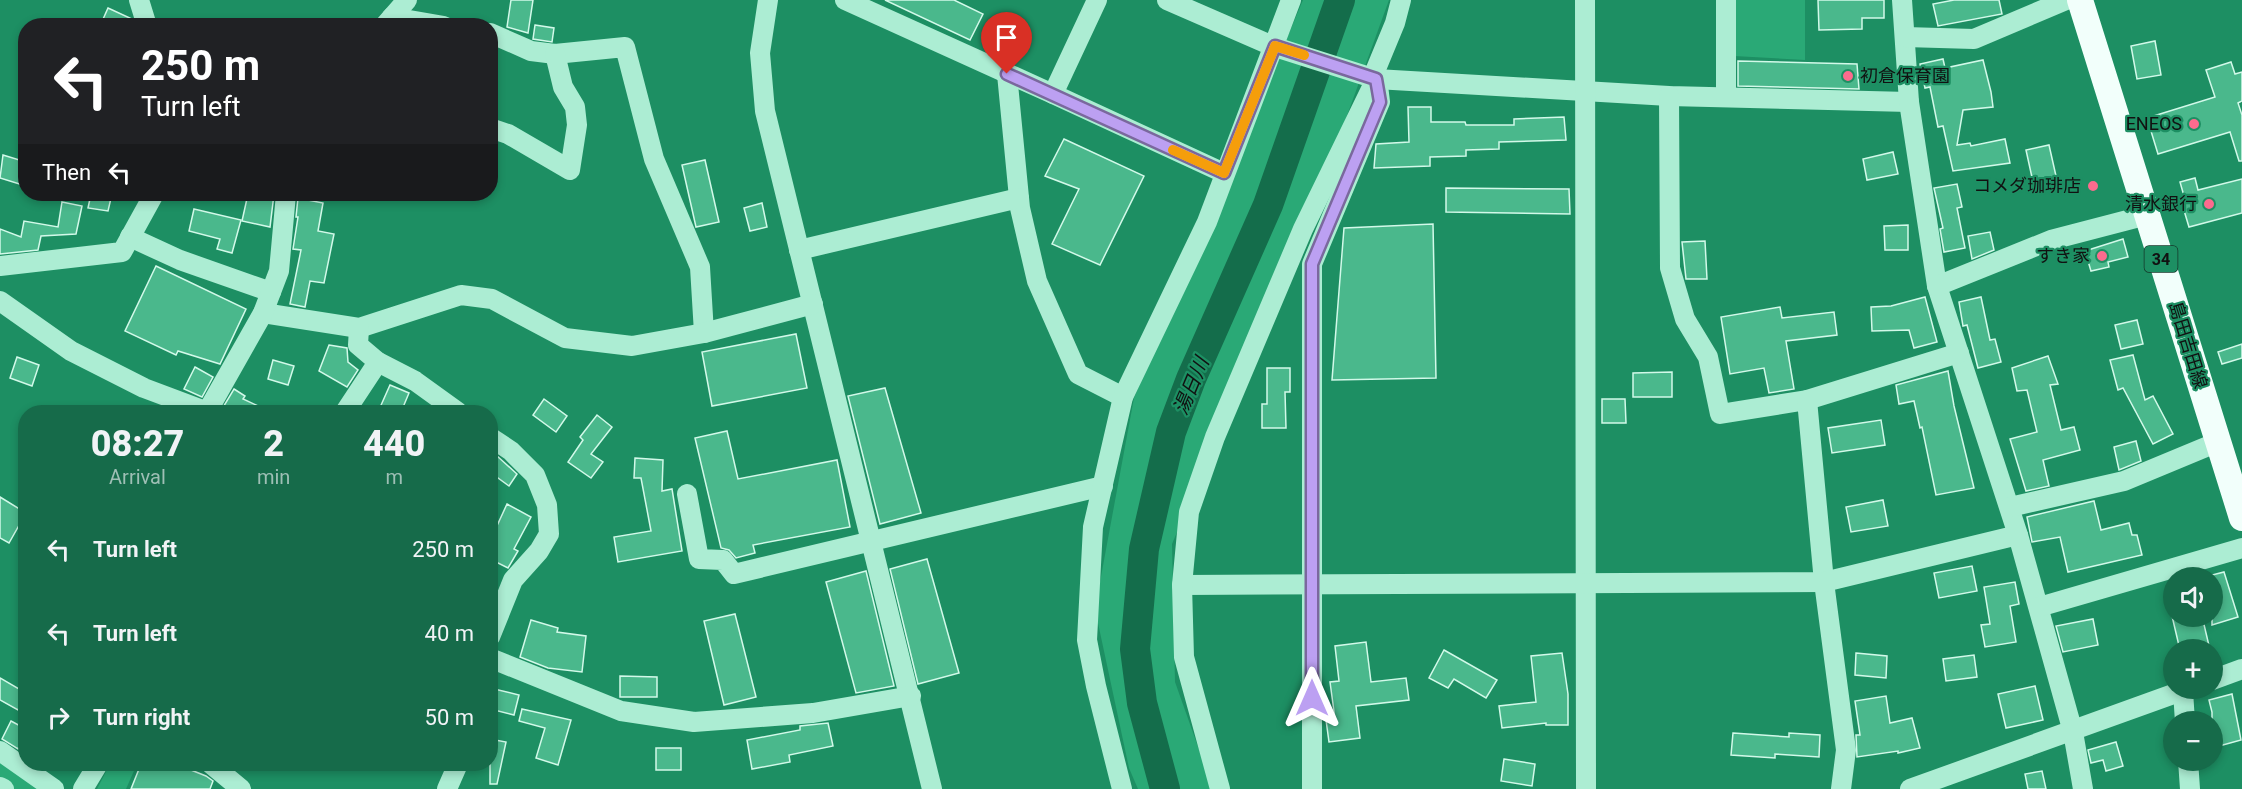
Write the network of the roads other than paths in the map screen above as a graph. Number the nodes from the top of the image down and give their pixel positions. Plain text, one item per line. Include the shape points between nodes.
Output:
1 (139, 0) edge
2 (407, 0) edge
3 (768, 0) edge
4 (845, 0) edge
5 (1097, 0) edge
6 (1167, 0) edge
7 (1292, 0) edge
8 (1401, 0) edge
9 (1585, 0) edge
10 (1726, 0) edge
11 (1902, 0) edge
12 (2066, 0) edge
13 (2080, 0) edge
14 (145, 18) edge
15 (391, 18) edge
16 (498, 37) edge
17 (1905, 37) junction
18 (1280, 48) junction
19 (555, 54) junction
20 (1007, 74) junction
21 (1372, 77) junction
22 (1586, 92) junction
23 (1053, 94) junction
24 (1669, 96) junction
25 (1726, 97) junction
26 (1909, 102) junction
27 (498, 131) edge
28 (1224, 173) junction
29 (1019, 198) junction
30 (150, 201) edge
31 (285, 201) edge
32 (2147, 215) junction
33 (130, 237) junction
34 (799, 250) junction
35 (0, 266) edge
36 (1937, 286) junction
37 (271, 291) junction
38 (0, 301) edge
39 (813, 304) junction
40 (263, 313) junction
41 (359, 328) junction
42 (704, 333) junction
43 (1959, 353) junction
44 (378, 362) junction
45 (1123, 397) junction
46 (1807, 399) junction
47 (189, 405) edge
48 (212, 405) edge
49 (350, 405) edge
50 (448, 405) edge
51 (498, 442) edge
52 (2218, 442) junction
53 (1103, 486) junction
54 (687, 494) dead end
55 (2010, 507) junction
56 (2242, 518) edge
57 (2018, 535) junction
58 (872, 541) junction
59 (2242, 548) edge
60 (1824, 582) junction
61 (1587, 584) junction
62 (1182, 585) junction
63 (1311, 585) junction
64 (2039, 607) junction
65 (498, 617) edge
66 (498, 661) edge
67 (2242, 669) edge
68 (2223, 676) edge
69 (911, 696) junction
70 (2163, 699) edge
71 (2073, 732) junction
72 (0, 752) edge
73 (18, 764) edge
74 (28, 771) edge
75 (94, 771) edge
76 (219, 771) edge
77 (455, 771) edge
78 (2189, 771) edge
79 (0, 787) edge
80 (4, 789) edge
81 (54, 789) edge
82 (83, 789) edge
83 (241, 789) edge
84 (447, 789) edge
85 (932, 789) edge
86 (1121, 789) edge
87 (1220, 789) edge
88 (1312, 789) edge
89 (1586, 789) edge
90 (1841, 789) edge
91 (1910, 789) edge
92 (2083, 789) edge
93 (2190, 789) edge

1 - 14 street
2 - 15 street
3 - 34 street via 760,53 765,111
4 - 20 street
5 - 23 street
6 - 18 street
7 - 18 street
8 - 21 street
9 - 22 street
10 - 25 street
11 - 17 street
12 - 17 street via 1974,39
13 - 32 main road, 島田吉田線 / 34
16 - 19 street via 531,51
17 - 26 street
18 - 21 street
18 - 28 street
19 - 27 street via 562,87 574,107 577,125 570,170
19 - 42 street via 625,47 654,159 700,267
20 - 23 street
20 - 29 street
21 - 22 street
21 - 62 street via 1215,437 1189,512
21 - 63 street via 1380,102 1312,264
22 - 24 street
22 - 61 street
23 - 28 street
24 - 25 street
24 - 46 street via 1671,268 1684,319 1708,357 1720,414
25 - 26 street
26 - 36 street
28 - 45 street via 1207,222
29 - 34 street
29 - 45 street via 1037,281 1078,374
30 - 33 street
31 - 37 street via 279,271
32 - 36 street via 2050,240
32 - 52 main road, 島田吉田線 / 34
33 - 35 street via 122,252
33 - 37 street via 180,260
34 - 39 street
36 - 43 street
37 - 40 street
38 - 47 street via 71,351 144,388
39 - 42 street
39 - 58 street
40 - 41 street
40 - 48 street
41 - 42 street via 461,295 492,300 565,338 584,342 632,346
41 - 44 street via 358,345
43 - 46 street
43 - 55 street
44 - 49 street
44 - 50 street via 415,381
45 - 53 street
46 - 60 street
51 - 65 street via 535,475 547,505 549,534 513,580
52 - 55 street via 2124,481
52 - 56 main road, 島田吉田線 / 34
53 - 58 street
53 - 86 street via 1093,527 1087,640
54 - 58 street via 699,559 723,561 734,574
55 - 57 street
57 - 60 street
57 - 64 street
58 - 69 street
59 - 64 street
60 - 61 street
60 - 90 street via 1846,750
61 - 63 street
61 - 89 street
62 - 63 street
62 - 87 street via 1184,657
63 - 88 street
64 - 71 street
66 - 69 street via 621,711 694,722 813,713
67 - 68 street
69 - 85 street
70 - 71 street
71 - 91 street
71 - 92 street
72 - 73 street
74 - 81 street
75 - 82 street
76 - 83 street
77 - 84 street
78 - 93 street
79 - 80 street

